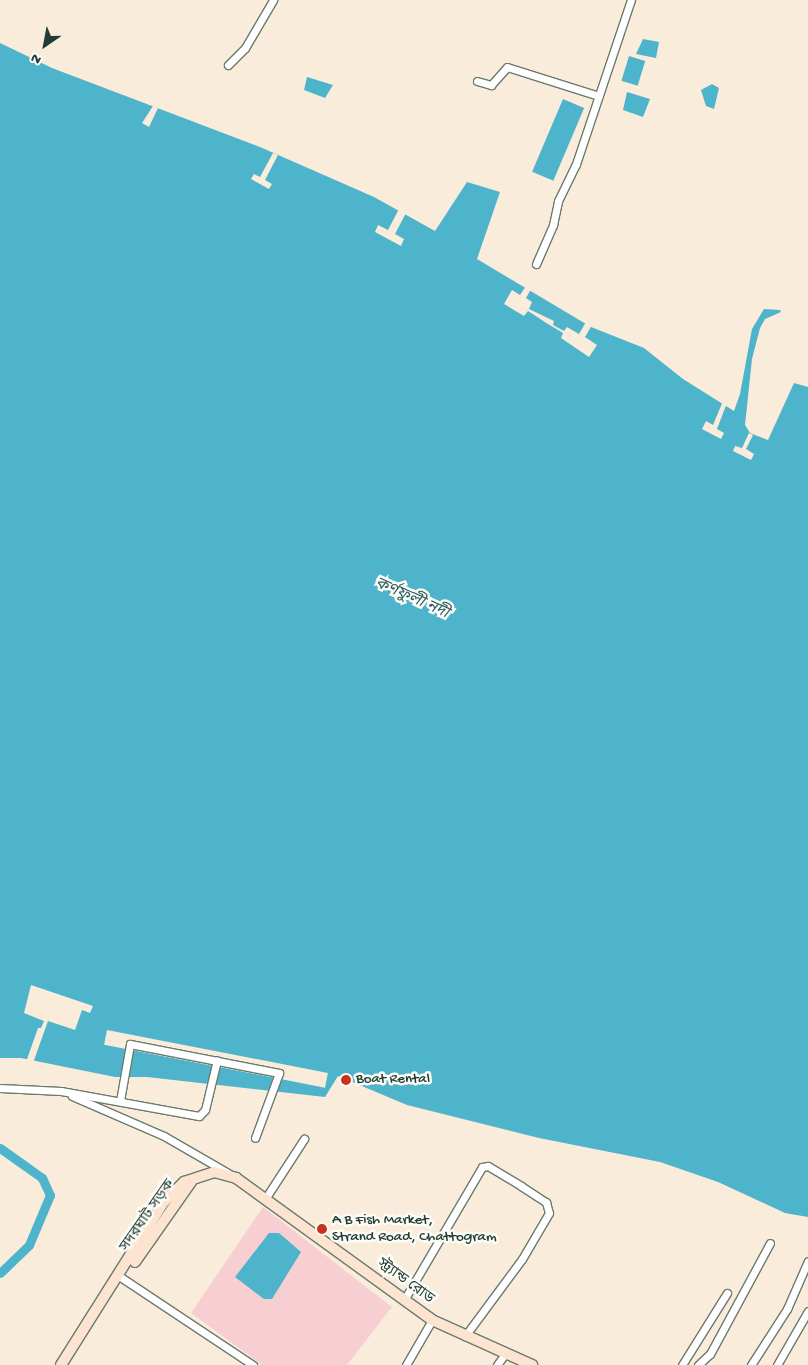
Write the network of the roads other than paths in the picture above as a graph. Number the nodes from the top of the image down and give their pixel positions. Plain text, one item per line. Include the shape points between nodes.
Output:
1 (273, 0) edge
2 (631, 0) edge
3 (228, 65) dead end
4 (477, 81) dead end
5 (599, 96) junction
6 (536, 264) dead end
7 (217, 1060) junction
8 (0, 1088) edge
9 (61, 1091) junction
10 (120, 1101) junction
11 (255, 1138) dead end
12 (304, 1139) dead end
13 (236, 1178) junction
14 (193, 1179) joint
15 (265, 1199) junction
16 (770, 1243) dead end
17 (808, 1261) edge
18 (121, 1277) junction
19 (727, 1293) dead end
20 (404, 1300) junction
21 (808, 1311) edge
22 (432, 1320) junction
23 (465, 1336) junction
24 (505, 1354) junction
25 (61, 1365) edge
26 (69, 1365) edge
27 (254, 1365) edge
28 (406, 1365) edge
29 (497, 1365) edge
30 (532, 1365) edge
31 (682, 1365) edge
32 (698, 1365) edge
33 (751, 1365) edge
34 (777, 1365) edge

1 - 3 street via 245,48
2 - 5 street
4 - 5 street via 491,85 507,67
5 - 6 street
7 - 10 street via 204,1110 199,1116
7 - 10 street via 130,1044
7 - 11 street via 279,1073
8 - 9 street
9 - 10 street
9 - 13 street via 164,1136
12 - 15 street
13 - 14 main road, স্ট্র্যান্ড রোড via 214,1172
13 - 15 main road, স্ট্র্যান্ড রোড
14 - 18 main road, সদরঘাট সড়ক via 179,1186 163,1204
15 - 20 main road, স্ট্র্যান্ড রোড
16 - 32 street via 710,1354
17 - 33 street via 787,1309
18 - 25 main road, সদরঘাট সড়ক
18 - 26 main road, সদরঘাট সড়ক
18 - 27 street
19 - 31 street
20 - 22 main road, স্ট্র্যান্ড রোড
20 - 23 street via 482,1167 488,1166 546,1202 549,1213 522,1259
21 - 34 street
22 - 23 main road, স্ট্র্যান্ড রোড
22 - 28 street
23 - 24 main road, স্ট্র্যান্ড রোড
24 - 29 street
24 - 30 main road, স্ট্র্যান্ড রোড

